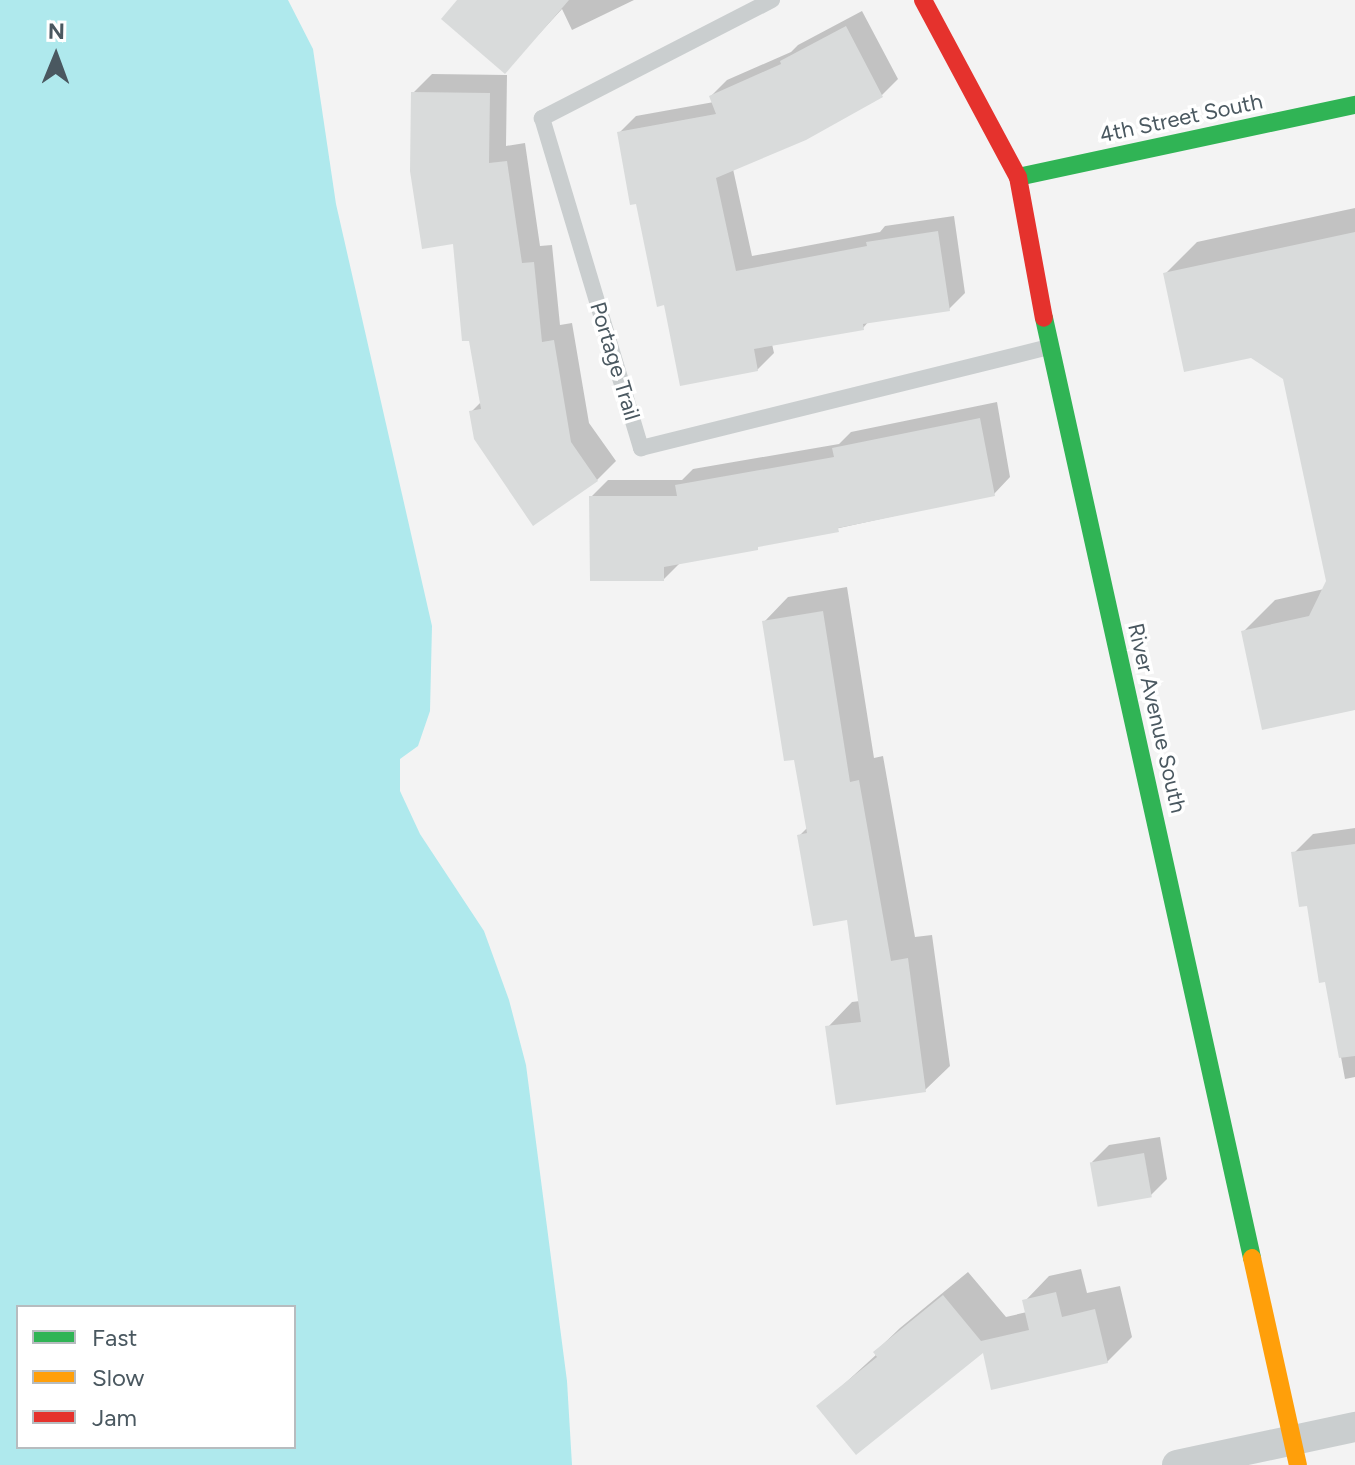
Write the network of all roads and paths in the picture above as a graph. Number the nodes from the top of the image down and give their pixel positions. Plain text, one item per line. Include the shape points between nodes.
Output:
1 (772, 0) edge
2 (923, 0) edge
3 (1355, 105) edge
4 (1018, 177) junction
5 (1049, 347) junction
6 (1355, 1427) edge
7 (1296, 1453) edge
8 (1177, 1465) edge

1 - 5 lane, Portage Trail via 542,118 641,448
2 - 4 street, River Avenue South
3 - 4 street, 4th Street South
4 - 5 street, River Avenue South
5 - 7 street, River Avenue South
6 - 7 street
7 - 8 street

